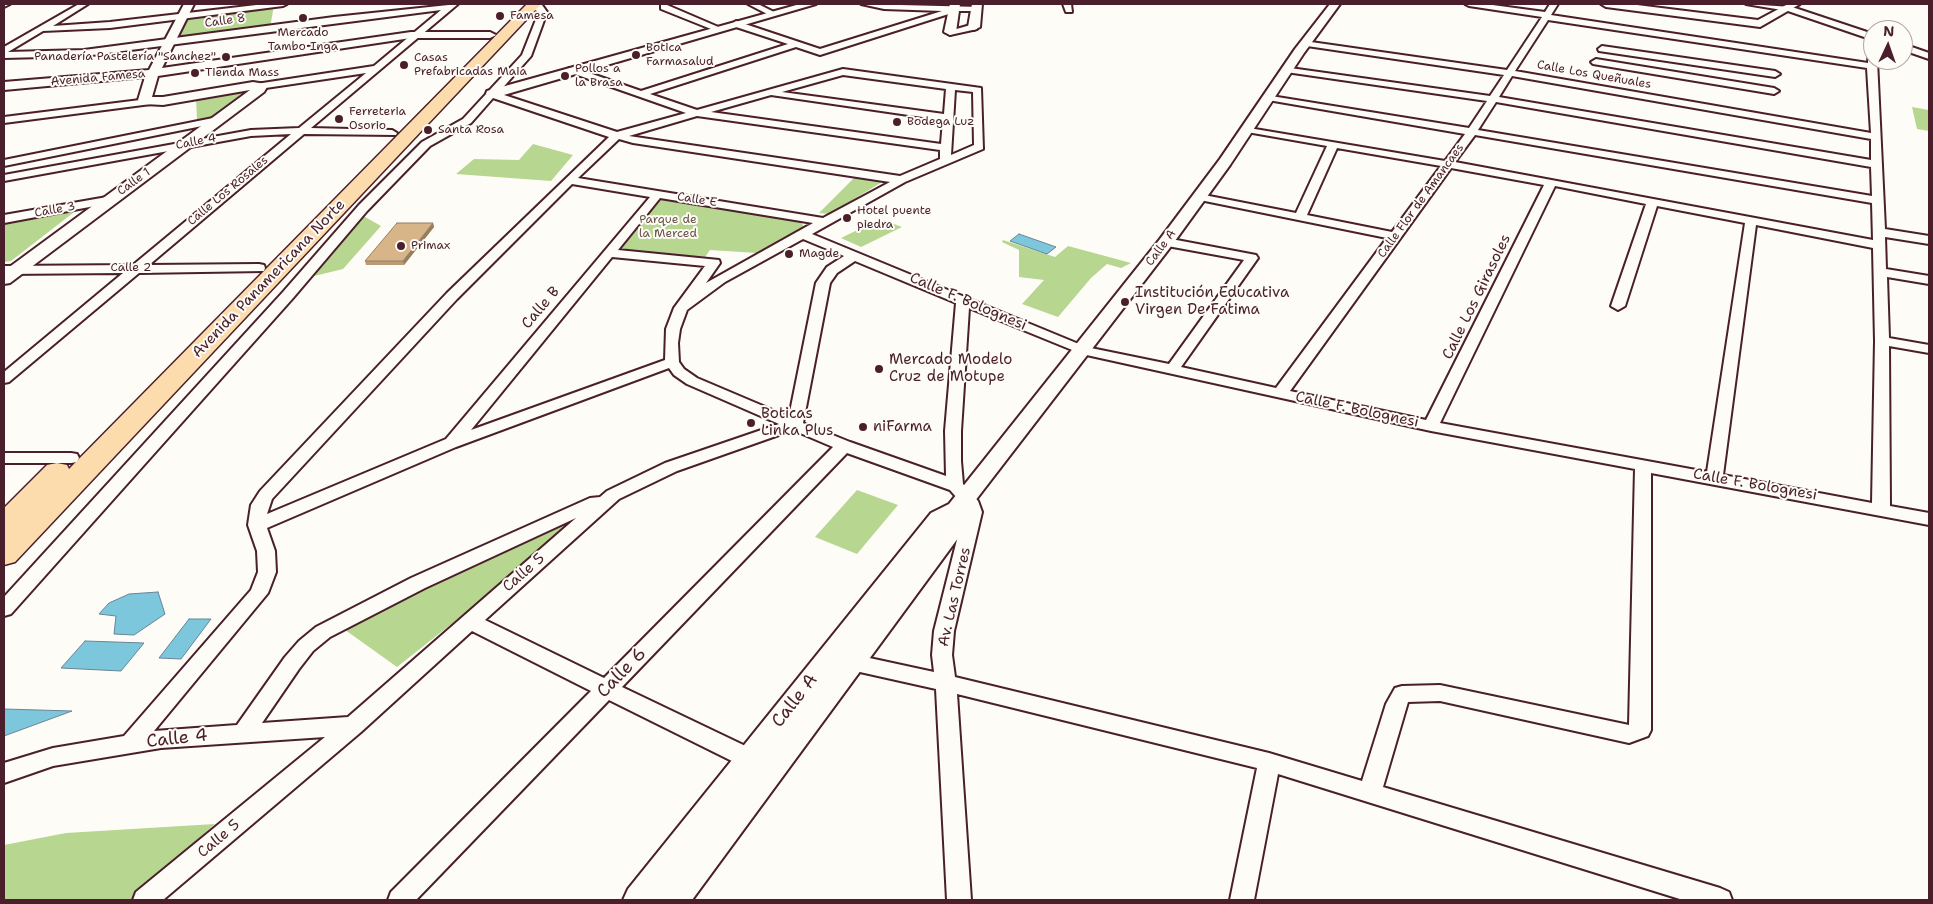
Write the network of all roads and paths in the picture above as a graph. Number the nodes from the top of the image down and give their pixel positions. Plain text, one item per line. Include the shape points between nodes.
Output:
1 (84, 4) edge
2 (189, 4) edge
3 (283, 4) edge
4 (529, 4) edge
5 (752, 4) edge
6 (810, 4) edge
7 (865, 4) edge
8 (1335, 4) edge
9 (1469, 4) edge
10 (1554, 4) edge
11 (1606, 4) edge
12 (1750, 4) edge
13 (452, 5) edge
14 (956, 6) edge
15 (977, 6) edge
16 (1792, 6) edge
17 (664, 7) dead end
18 (774, 14) junction
19 (182, 16) junction
20 (1546, 16) junction
21 (736, 24) junction
22 (974, 28) joint
23 (41, 29) junction
24 (719, 29) junction
25 (950, 32) joint
26 (1863, 33) edge
27 (418, 35) junction
28 (490, 35) junction
29 (1606, 38) junction
30 (170, 42) junction
31 (1306, 43) junction
32 (797, 44) junction
33 (1913, 50) edge
34 (4, 51) edge
35 (4, 55) edge
36 (1929, 56) edge
37 (1776, 63) junction
38 (1863, 66) edge
39 (378, 68) junction
40 (572, 70) junction
41 (1286, 70) junction
42 (1872, 70) edge
43 (153, 73) junction
44 (1508, 73) junction
45 (1592, 74) junction
46 (951, 85) junction
47 (4, 86) edge
48 (259, 86) junction
49 (770, 93) junction
50 (492, 94) junction
51 (641, 94) junction
52 (1268, 97) junction
53 (1494, 99) junction
54 (148, 102) junction
55 (1772, 105) junction
56 (695, 113) junction
57 (948, 118) junction
58 (4, 120) edge
59 (218, 120) junction
60 (1247, 129) junction
61 (1473, 130) junction
62 (300, 132) junction
63 (392, 133) junction
64 (616, 136) junction
65 (1876, 137) junction
66 (1332, 144) junction
67 (184, 145) junction
68 (945, 154) junction
69 (4, 162) edge
70 (1447, 164) junction
71 (1875, 164) junction
72 (4, 178) edge
73 (569, 180) junction
74 (901, 180) junction
75 (1551, 182) junction
76 (658, 194) junction
77 (1199, 197) junction
78 (1876, 200) junction
79 (107, 201) junction
80 (1653, 201) junction
81 (1300, 217) junction
82 (4, 219) edge
83 (1751, 220) junction
84 (826, 222) junction
85 (804, 234) junction
86 (1395, 236) junction
87 (1878, 238) junction
88 (1929, 240) edge
89 (1166, 242) junction
90 (608, 252) junction
91 (855, 256) junction
92 (136, 268) junction
93 (259, 268) junction
94 (11, 269) edge
95 (1879, 272) junction
96 (4, 278) edge
97 (1929, 280) edge
98 (963, 300) junction
99 (1618, 306) dead end
100 (681, 308) junction
101 (1882, 341) junction
102 (1929, 349) edge
103 (1082, 350) junction
104 (672, 362) junction
105 (1172, 370) junction
106 (4, 379) edge
107 (1280, 393) junction
108 (795, 424) junction
109 (1431, 426) junction
110 (450, 444) junction
111 (844, 446) junction
112 (4, 458) edge
113 (71, 458) junction
114 (1643, 465) junction
115 (1714, 478) junction
116 (613, 495) junction
117 (959, 497) junction
118 (1881, 508) junction
119 (1929, 519) edge
120 (4, 525) edge
121 (257, 525) junction
122 (4, 554) edge
123 (4, 609) edge
124 (468, 621) junction
125 (851, 662) junction
126 (946, 683) junction
127 (607, 689) junction
128 (353, 726) junction
129 (243, 734) junction
130 (130, 744) junction
131 (750, 759) junction
132 (1269, 762) junction
133 (4, 773) edge
134 (1370, 793) junction
135 (146, 900) edge
136 (400, 900) edge
137 (639, 900) edge
138 (673, 900) edge
139 (959, 900) edge
140 (1242, 900) edge
141 (1720, 900) edge

1 - 23 street
2 - 19 street
3 - 19 street
4 - 28 highway, Avenida Panamericana Norte
4 - 50 street via 540,7 543,12 526,56
4 - 122 highway, Avenida Panamericana Norte
5 - 18 street
6 - 18 street
7 - 14 street via 884,7
8 - 31 street, Calle A
9 - 20 street
10 - 20 street, Calle Flor de Amancaes
11 - 16 street via 1755,24
12 - 16 street
13 - 27 street, Calle Los Rosales
13 - 30 street, Calle 8
14 - 15 street
14 - 25 street
14 - 32 street via 820,52
15 - 22 street
16 - 26 street
17 - 24 street
18 - 21 street
19 - 23 street
19 - 30 street
20 - 29 street
20 - 44 street, Calle Flor de Amancaes
21 - 24 street
21 - 32 street
22 - 25 street
23 - 34 street
24 - 40 street
27 - 28 street, Avenida Famesa
27 - 39 street, Calle Los Rosales
27 - 43 street, Avenida Famesa
28 - 63 highway, Avenida Panamericana Norte
29 - 37 street
29 - 37 street
29 - 45 street
30 - 35 street, Calle 8 via 84,52
30 - 43 street
31 - 41 street, Calle A
31 - 44 street, Calle Los Queñuales
32 - 51 street
33 - 36 street
37 - 38 street
37 - 55 street
39 - 48 street
39 - 62 street, Calle Los Rosales
40 - 50 street
40 - 51 street
41 - 52 street, Calle A
41 - 53 street
42 - 65 street
43 - 47 street, Avenida Famesa
43 - 54 street via 144,100
44 - 45 street, Calle Los Queñuales
44 - 53 street, Calle Flor de Amancaes
45 - 55 street, Calle Los Queñuales
45 - 55 street
46 - 49 street via 843,72
46 - 57 street
46 - 68 street via 978,90 980,147
48 - 54 street
48 - 59 street, Calle 1 via 258,92
49 - 56 street
49 - 57 street
50 - 64 street
50 - 123 street via 462,126 426,144 363,208
51 - 56 street
52 - 60 street, Calle A
52 - 61 street
53 - 61 street, Calle Flor de Amancaes
53 - 71 street
54 - 58 street
55 - 65 street, Calle Los Queñuales
56 - 64 street
56 - 68 street
57 - 68 street
59 - 67 street, Calle 1
59 - 69 street
60 - 66 street
60 - 77 street, Calle A
61 - 70 street, Calle Flor de Amancaes
61 - 78 street
62 - 63 street, Calle 4
62 - 67 street, Calle 4 via 251,133
62 - 92 street, Calle Los Rosales
63 - 93 highway, Avenida Panamericana Norte
64 - 73 street
64 - 74 street
65 - 71 street
66 - 70 street
66 - 81 street
67 - 72 street, Calle 4
67 - 79 street, Calle 1
68 - 74 street
70 - 75 street
70 - 86 street, Calle Flor de Amancaes
71 - 78 street
73 - 76 street, Calle E
73 - 121 street via 452,296 266,495 260,505
74 - 84 street
75 - 80 street
75 - 109 street, Calle Los Girasoles
76 - 84 street, Calle E
76 - 90 street, Calle B
77 - 81 street
77 - 89 street, Calle A
78 - 87 street
79 - 82 street, Calle 3
79 - 94 street, Calle 1
80 - 83 street
80 - 99 street
81 - 86 street
83 - 87 street
83 - 115 street
84 - 85 street
85 - 91 street, Calle F. Bolognesi
85 - 100 street via 720,279
86 - 107 street, Calle Flor de Amancaes
87 - 88 street
87 - 95 street
89 - 103 street, Calle A
89 - 105 street via 1252,258
90 - 100 street via 714,263
90 - 110 street, Calle B
91 - 98 street, Calle F. Bolognesi
91 - 108 street via 832,270 823,283
92 - 93 street, Calle 2
92 - 94 street, Calle 2
92 - 106 street, Calle Los Rosales
93 - 113 highway, Avenida Panamericana Norte
94 - 96 street, Calle 1
95 - 97 street
95 - 101 street
98 - 103 street, Calle F. Bolognesi
98 - 117 street, Av. Las Torres via 953,431
100 - 104 street via 673,329
101 - 102 street
101 - 118 street
103 - 105 street, Calle F. Bolognesi
103 - 117 street, Calle A
104 - 108 street via 692,381
104 - 110 street
105 - 107 street, Calle F. Bolognesi
107 - 109 street, Calle F. Bolognesi
108 - 111 street
108 - 116 street, Calle 5 via 654,473
109 - 114 street, Calle F. Bolognesi
110 - 121 street
111 - 117 street
111 - 127 street, Calle 6
112 - 113 street
113 - 120 highway, Avenida Panamericana Norte
114 - 115 street, Calle F. Bolognesi
114 - 134 street via 1640,730 1629,734 1616,732 1440,693 1402,694 1396,704
115 - 118 street, Calle F. Bolognesi
116 - 124 street, Calle 5
116 - 129 street via 418,583 323,632 292,663
117 - 125 street, Calle A via 956,524
117 - 126 street, Av. Las Torres via 972,505 973,512 944,631 942,656
117 - 131 street, Calle A
118 - 119 street, Calle F. Bolognesi
121 - 130 street via 266,551 267,572 259,593
124 - 127 street
124 - 128 street, Calle 5
125 - 126 street
125 - 138 street, Calle A
126 - 132 street
126 - 139 street, Av. Las Torres
127 - 131 street
127 - 136 street, Calle 6
128 - 129 street, Calle 4
128 - 135 street, Calle 5
129 - 130 street, Calle 4
130 - 133 street, Calle 4 via 53,757
131 - 137 street, Calle A
132 - 134 street
132 - 140 street
134 - 141 street

